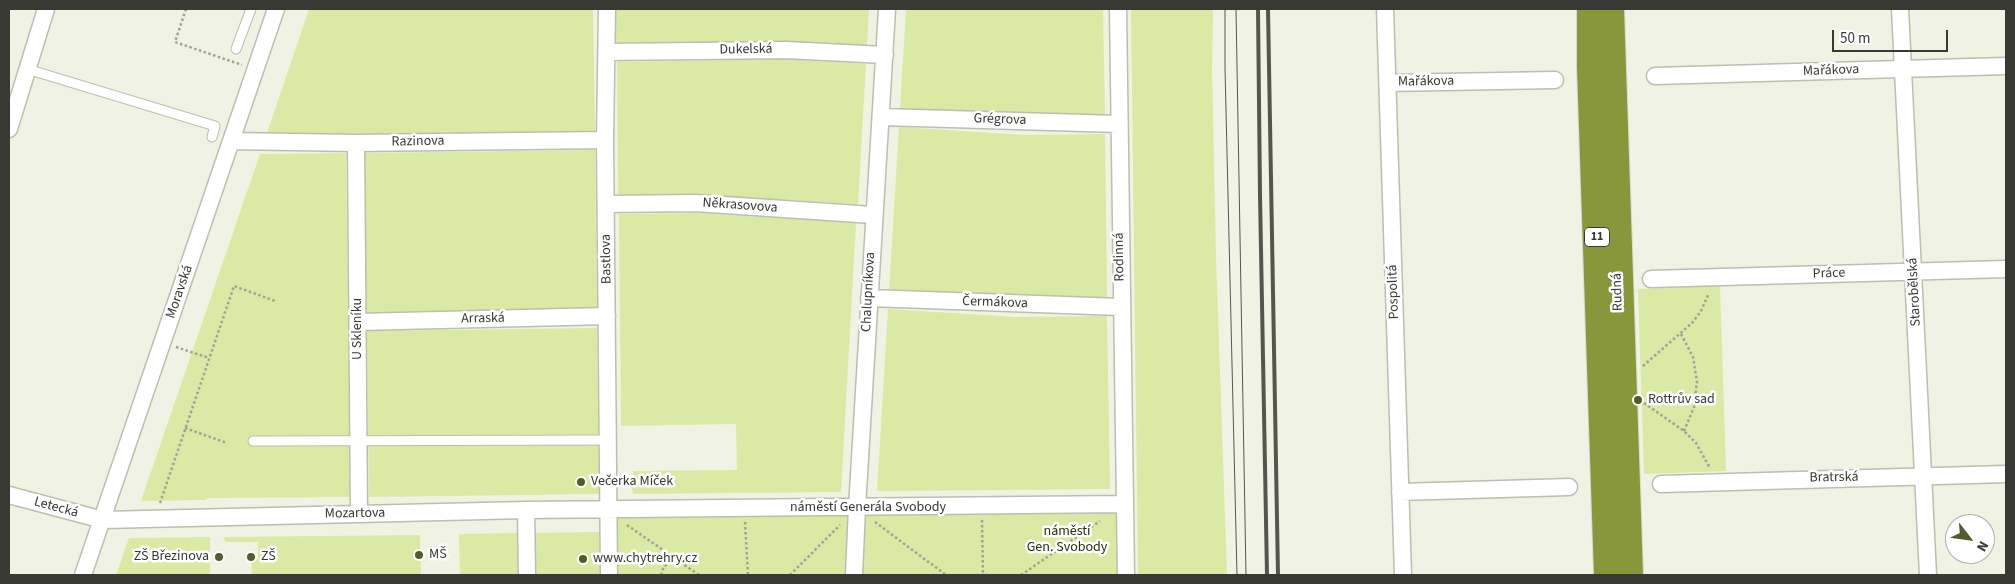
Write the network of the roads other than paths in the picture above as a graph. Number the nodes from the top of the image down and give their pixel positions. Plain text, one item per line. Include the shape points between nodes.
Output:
1 (46, 9) edge
2 (251, 9) edge
3 (276, 9) edge
4 (606, 9) edge
5 (887, 9) edge
6 (1118, 9) edge
7 (1385, 9) edge
8 (1590, 9) edge
9 (1610, 9) edge
10 (1900, 9) edge
11 (236, 49) dead end
12 (607, 52) junction
13 (885, 55) junction
14 (2006, 66) edge
15 (1904, 69) junction
16 (20, 74) edge
17 (1656, 76) dead end
18 (1555, 80) dead end
19 (1388, 83) junction
20 (881, 117) junction
21 (1119, 124) junction
22 (9, 128) edge
23 (212, 137) dead end
24 (232, 140) junction
25 (605, 140) junction
26 (356, 143) junction
27 (606, 204) junction
28 (874, 215) junction
29 (2006, 269) edge
30 (1914, 272) junction
31 (1651, 279) dead end
32 (869, 298) junction
33 (1121, 307) junction
34 (607, 316) junction
35 (358, 322) junction
36 (608, 440) junction
37 (253, 441) dead end
38 (359, 442) junction
39 (2006, 474) edge
40 (1925, 476) junction
41 (1662, 484) dead end
42 (1569, 487) dead end
43 (1400, 492) junction
44 (9, 495) edge
45 (1124, 504) junction
46 (857, 508) junction
47 (608, 509) junction
48 (526, 510) junction
49 (359, 514) junction
50 (103, 520) junction
51 (83, 575) edge
52 (526, 575) edge
53 (609, 575) edge
54 (854, 575) edge
55 (1126, 575) edge
56 (1403, 575) edge
57 (1608, 575) edge
58 (1629, 575) edge
59 (1928, 575) edge

1 - 16 street
2 - 11 lane
3 - 24 street, Moravská
4 - 12 street, Bastlova
5 - 13 street, Chalupníkova
6 - 21 street, Rodinná
7 - 19 street, Pospolitá
8 - 57 highway, Rudná / 11
9 - 58 highway, Rudná / 11
10 - 15 street, Starobělská
12 - 13 street, Dukelská via 786,50
12 - 25 street, Bastlova
13 - 20 street, Chalupníkova
14 - 15 street, Mařákova
15 - 17 street, Mařákova
15 - 30 street, Starobělská
16 - 22 street
16 - 23 lane via 215,126
18 - 19 street, Mařákova
19 - 43 street, Pospolitá
20 - 21 street, Grégrova
20 - 28 street, Chalupníkova
21 - 33 street, Rodinná
24 - 26 street, Razinova
24 - 50 street, Moravská
25 - 26 street, Razinova
25 - 27 street, Bastlova
26 - 35 street, U Skleníku
27 - 28 street, Někrasovova via 695,203
27 - 34 street, Bastlova
28 - 32 street, Chalupníkova
29 - 30 street, Práce
30 - 31 street, Práce
30 - 40 street, Starobělská
32 - 33 street, Čermákova
32 - 46 street, Chalupníkova
33 - 45 street, Rodinná
34 - 35 street, Arraská
34 - 36 street, Bastlova
35 - 38 street, U Skleníku
36 - 38 lane
36 - 47 street, Bastlova
37 - 38 lane
38 - 49 street, U Skleníku
39 - 40 street, Bratrská
40 - 41 street, Bratrská
40 - 59 street, Starobělská
42 - 43 street
43 - 56 street, Pospolitá
44 - 50 street, Letecká
45 - 46 street, náměstí Generála Svobody
45 - 55 street
46 - 47 street, náměstí Generála Svobody
46 - 54 street, Chalupníkova
47 - 48 street, Mozartova
47 - 53 street
48 - 49 street, Mozartova
48 - 52 street
49 - 50 street, Mozartova
50 - 51 street, Moravská

